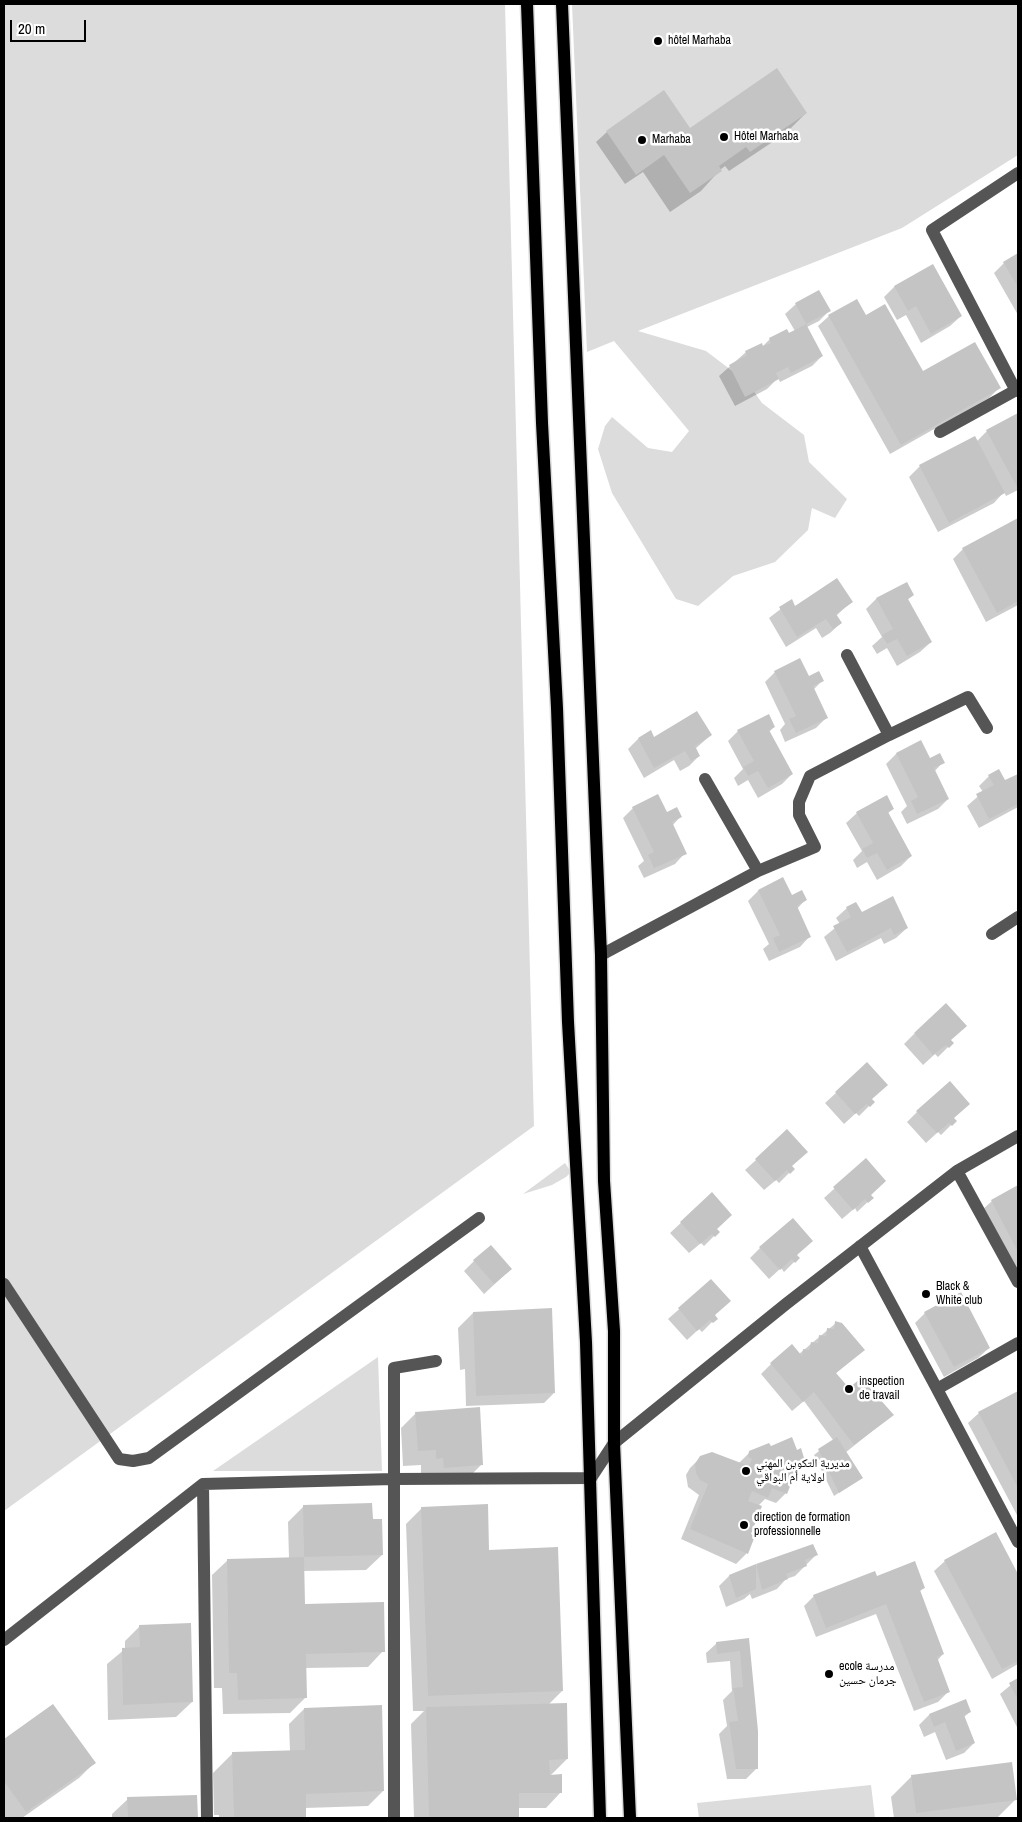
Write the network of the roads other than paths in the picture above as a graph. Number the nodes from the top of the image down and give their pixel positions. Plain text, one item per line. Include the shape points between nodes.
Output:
1 (527, 4) edge
2 (562, 4) edge
3 (1018, 173) edge
4 (1017, 390) edge
5 (940, 432) dead end
6 (847, 655) dead end
7 (987, 728) dead end
8 (889, 735) junction
9 (705, 779) dead end
10 (758, 871) junction
11 (1018, 917) edge
12 (992, 934) dead end
13 (601, 954) junction
14 (1018, 1136) edge
15 (957, 1171) junction
16 (479, 1218) dead end
17 (860, 1246) junction
18 (1018, 1282) edge
19 (4, 1284) edge
20 (1018, 1343) edge
21 (436, 1361) dead end
22 (937, 1389) junction
23 (614, 1443) junction
24 (591, 1478) junction
25 (393, 1479) junction
26 (203, 1484) junction
27 (1018, 1542) edge
28 (4, 1640) edge
29 (207, 1818) edge
30 (394, 1818) edge
31 (600, 1818) edge
32 (630, 1818) edge

1 - 24 main road via 568,1022
2 - 13 main road
3 - 4 street via 932,230
4 - 5 street
6 - 8 street
7 - 8 street via 968,697
8 - 10 street via 810,776 799,802 799,815 815,847
9 - 10 street
10 - 13 street
11 - 12 street
13 - 23 main road via 604,1182 614,1331
14 - 15 street
15 - 17 street
15 - 18 street
16 - 19 street via 150,1458 133,1461 119,1460
17 - 22 street
17 - 23 street
20 - 22 street
21 - 25 street via 394,1368
22 - 27 street
23 - 24 street
23 - 32 main road
24 - 25 street
24 - 31 main road
25 - 26 street
25 - 30 street
26 - 28 street
26 - 29 street

